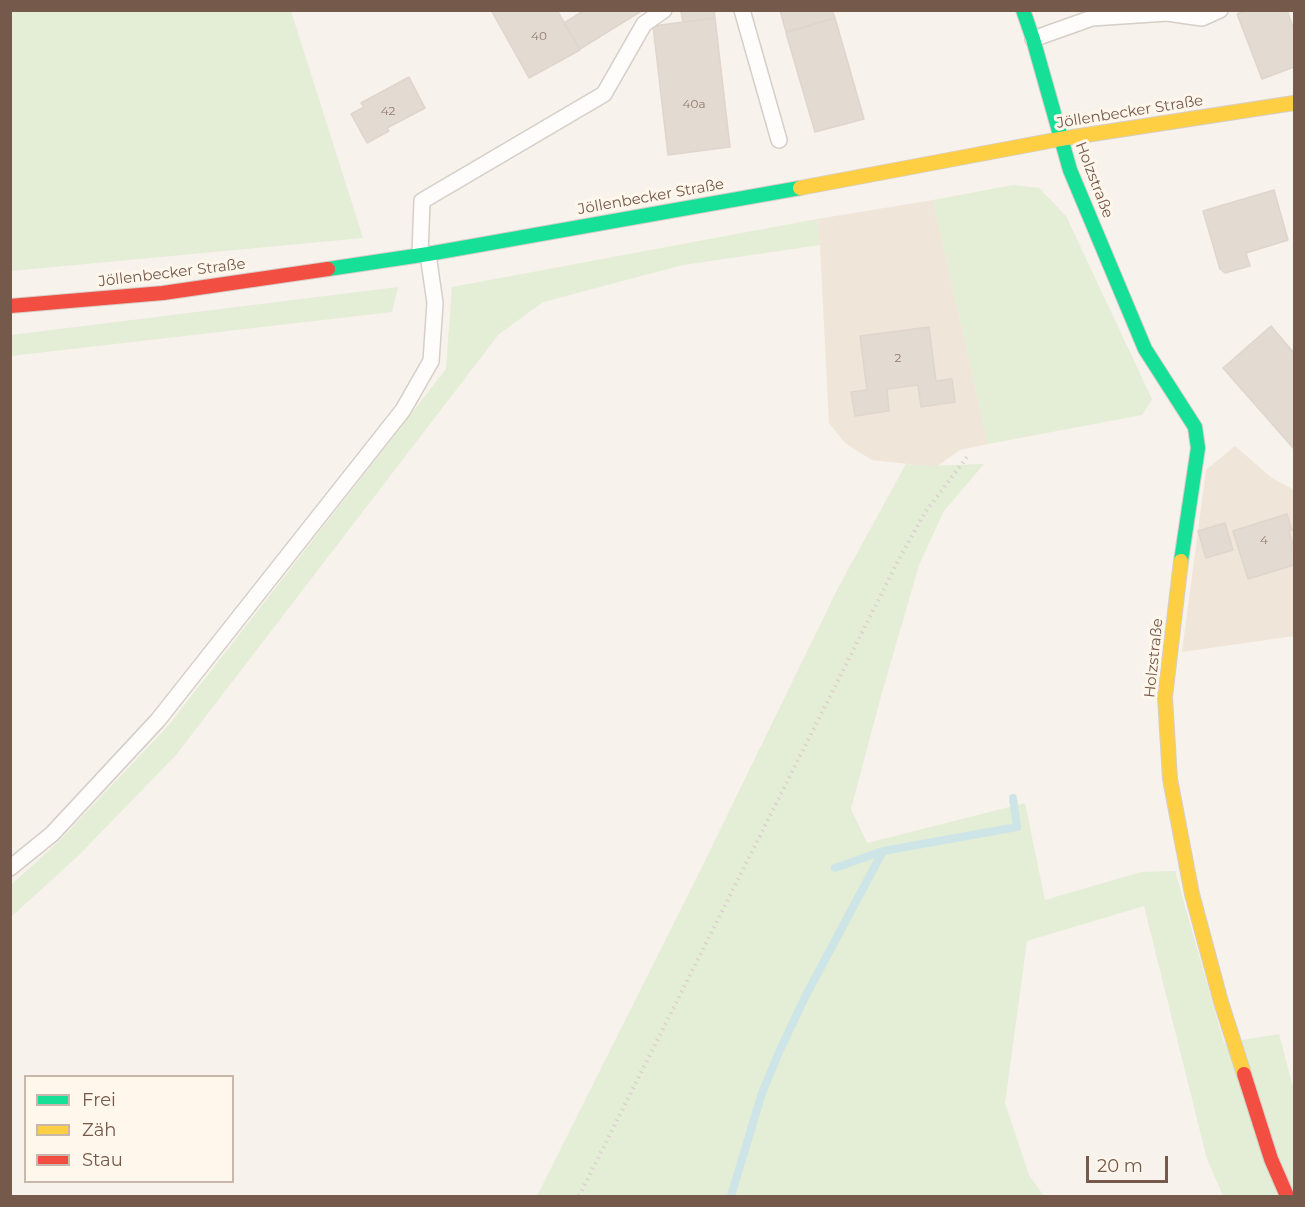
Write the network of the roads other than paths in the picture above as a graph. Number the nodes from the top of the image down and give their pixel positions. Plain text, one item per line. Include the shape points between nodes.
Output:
1 (664, 10) edge
2 (742, 10) edge
3 (1023, 10) edge
4 (1220, 10) edge
5 (1033, 39) junction
6 (1294, 104) edge
7 (1060, 139) junction
8 (779, 140) dead end
9 (424, 254) junction
10 (10, 306) edge
11 (10, 868) edge
12 (1287, 1197) edge

1 - 9 lane via 644,24 604,94 423,201
2 - 8 lane
3 - 5 street, Holzstraße
4 - 5 lane via 1202,18 1167,13 1092,18
5 - 7 street, Holzstraße
6 - 7 street, Jöllenbecker Straße
7 - 9 street, Jöllenbecker Straße
7 - 12 street, Holzstraße via 1145,348 1195,427 1198,448 1165,697 1170,779 1192,894 1221,1002
9 - 10 street, Jöllenbecker Straße via 163,293
9 - 11 lane via 435,303 431,361 403,410 158,720 52,834

